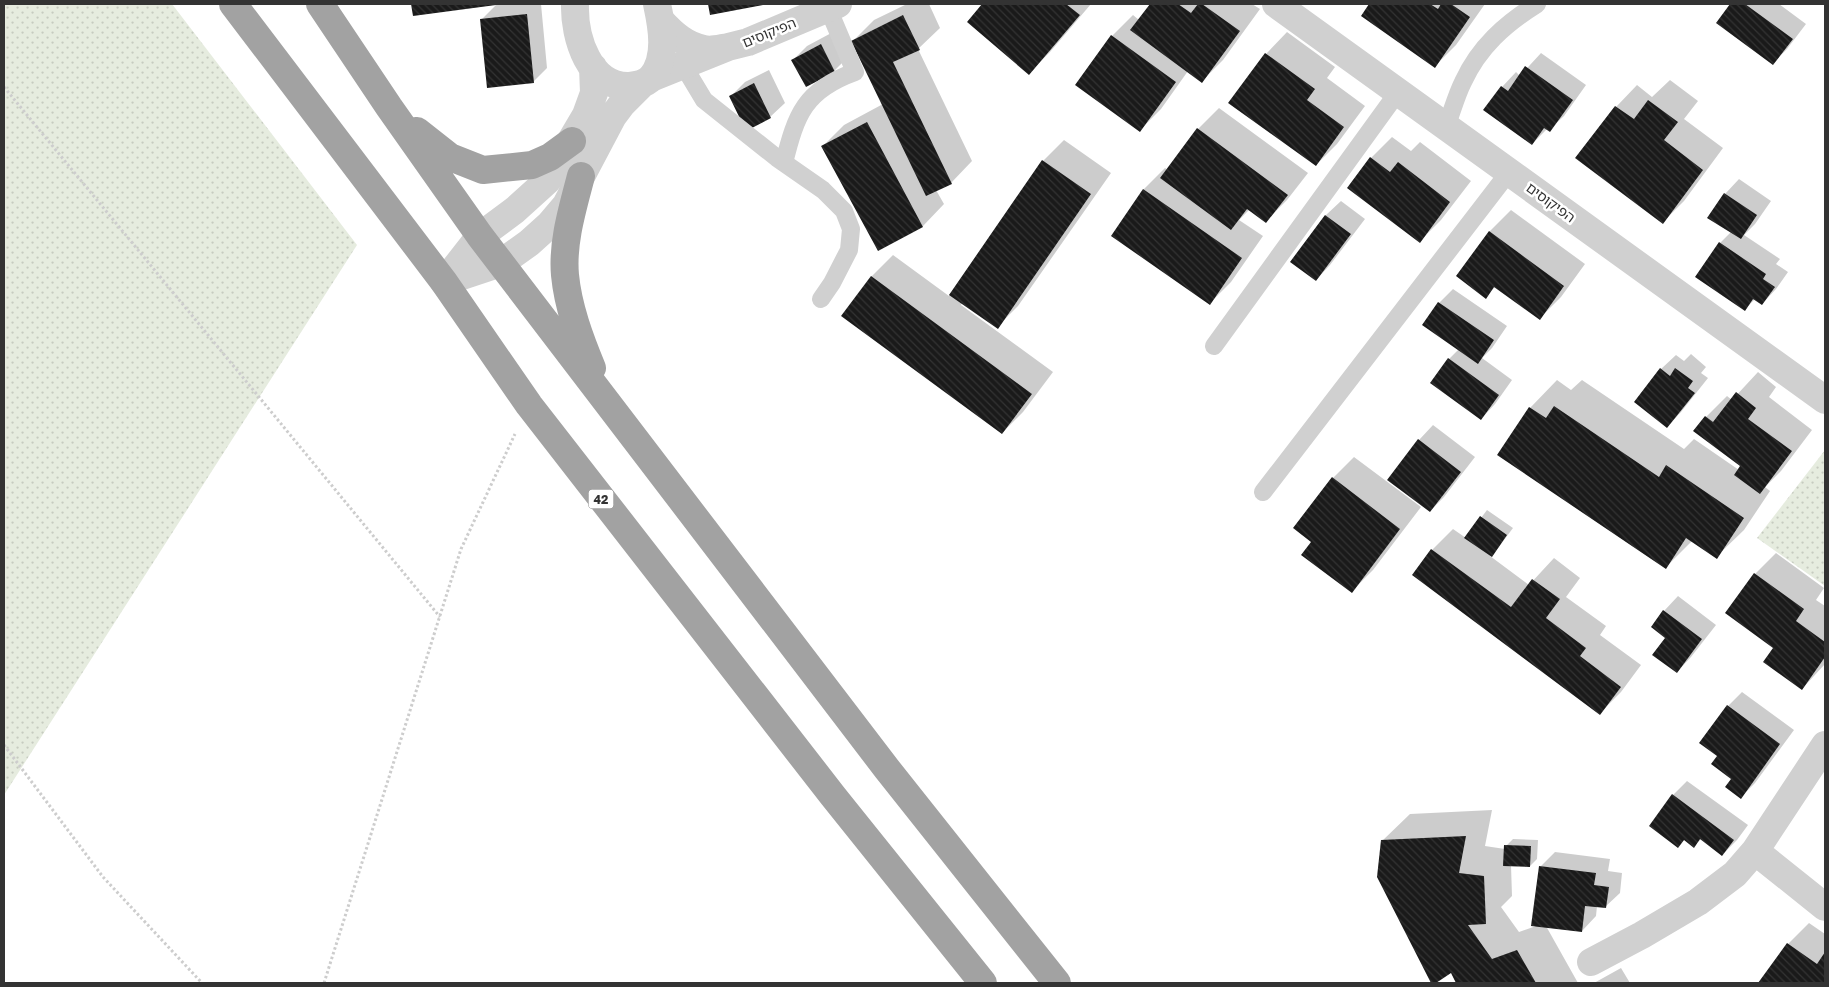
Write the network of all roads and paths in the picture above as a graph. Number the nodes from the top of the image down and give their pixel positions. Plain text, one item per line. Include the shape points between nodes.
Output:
1 (233, 4) edge
2 (320, 4) edge
3 (575, 4) edge
4 (1537, 4) edge
5 (833, 6) edge
6 (1292, 8) edge
7 (659, 13) edge
8 (728, 47) junction
9 (682, 65) junction
10 (593, 67) junction
11 (646, 81) junction
12 (4, 87) edge
13 (1398, 92) junction
14 (389, 107) junction
15 (1446, 126) junction
16 (572, 141) junction
17 (784, 163) junction
18 (1510, 172) junction
19 (581, 176) junction
20 (480, 236) junction
21 (501, 263) junction
22 (444, 282) junction
23 (821, 299) dead end
24 (1214, 346) dead end
25 (602, 395) junction
26 (1825, 400) edge
27 (529, 406) junction
28 (1263, 492) dead end
29 (440, 617) junction
30 (4, 745) edge
31 (1825, 745) edge
32 (1755, 852) junction
33 (1825, 907) edge
34 (1591, 962) dead end
35 (202, 983) edge
36 (324, 983) edge
37 (983, 983) edge
38 (1058, 983) edge

1 - 22 highway, 42
2 - 14 highway
3 - 10 street via 580,43
4 - 15 lane via 1494,36 1473,62
5 - 8 street, הפיקוסים via 748,42
5 - 17 lane via 855,72 834,79 815,93 791,135
6 - 13 street, הפיקוסים
7 - 8 street, הפיקוסים via 675,36 690,44 705,50
7 - 11 street via 662,47 658,65
8 - 9 street, הפיקוסים
9 - 11 street, הפיקוסים
9 - 17 lane via 704,100
10 - 11 street via 612,83 624,86
10 - 16 street via 594,93
11 - 19 street via 613,116
12 - 29 path
13 - 15 street, הפיקוסים
13 - 24 lane
14 - 16 highway via 450,157 483,170 532,164 550,157
14 - 20 highway
15 - 18 street, הפיקוסים
16 - 20 street via 548,181
17 - 23 lane via 823,190 844,211 851,229 848,250
18 - 26 street, הפיקוסים
18 - 28 lane
19 - 21 street via 566,205 549,225
19 - 25 highway via 571,217 565,274 583,347
20 - 21 highway
20 - 22 street
21 - 22 street
21 - 25 highway
22 - 27 highway, 42
25 - 38 highway via 887,769
27 - 29 path via 461,549
27 - 37 highway, 42
29 - 36 path
30 - 35 path via 103,877
31 - 32 street
32 - 33 street
32 - 34 street via 1735,874 1698,902

